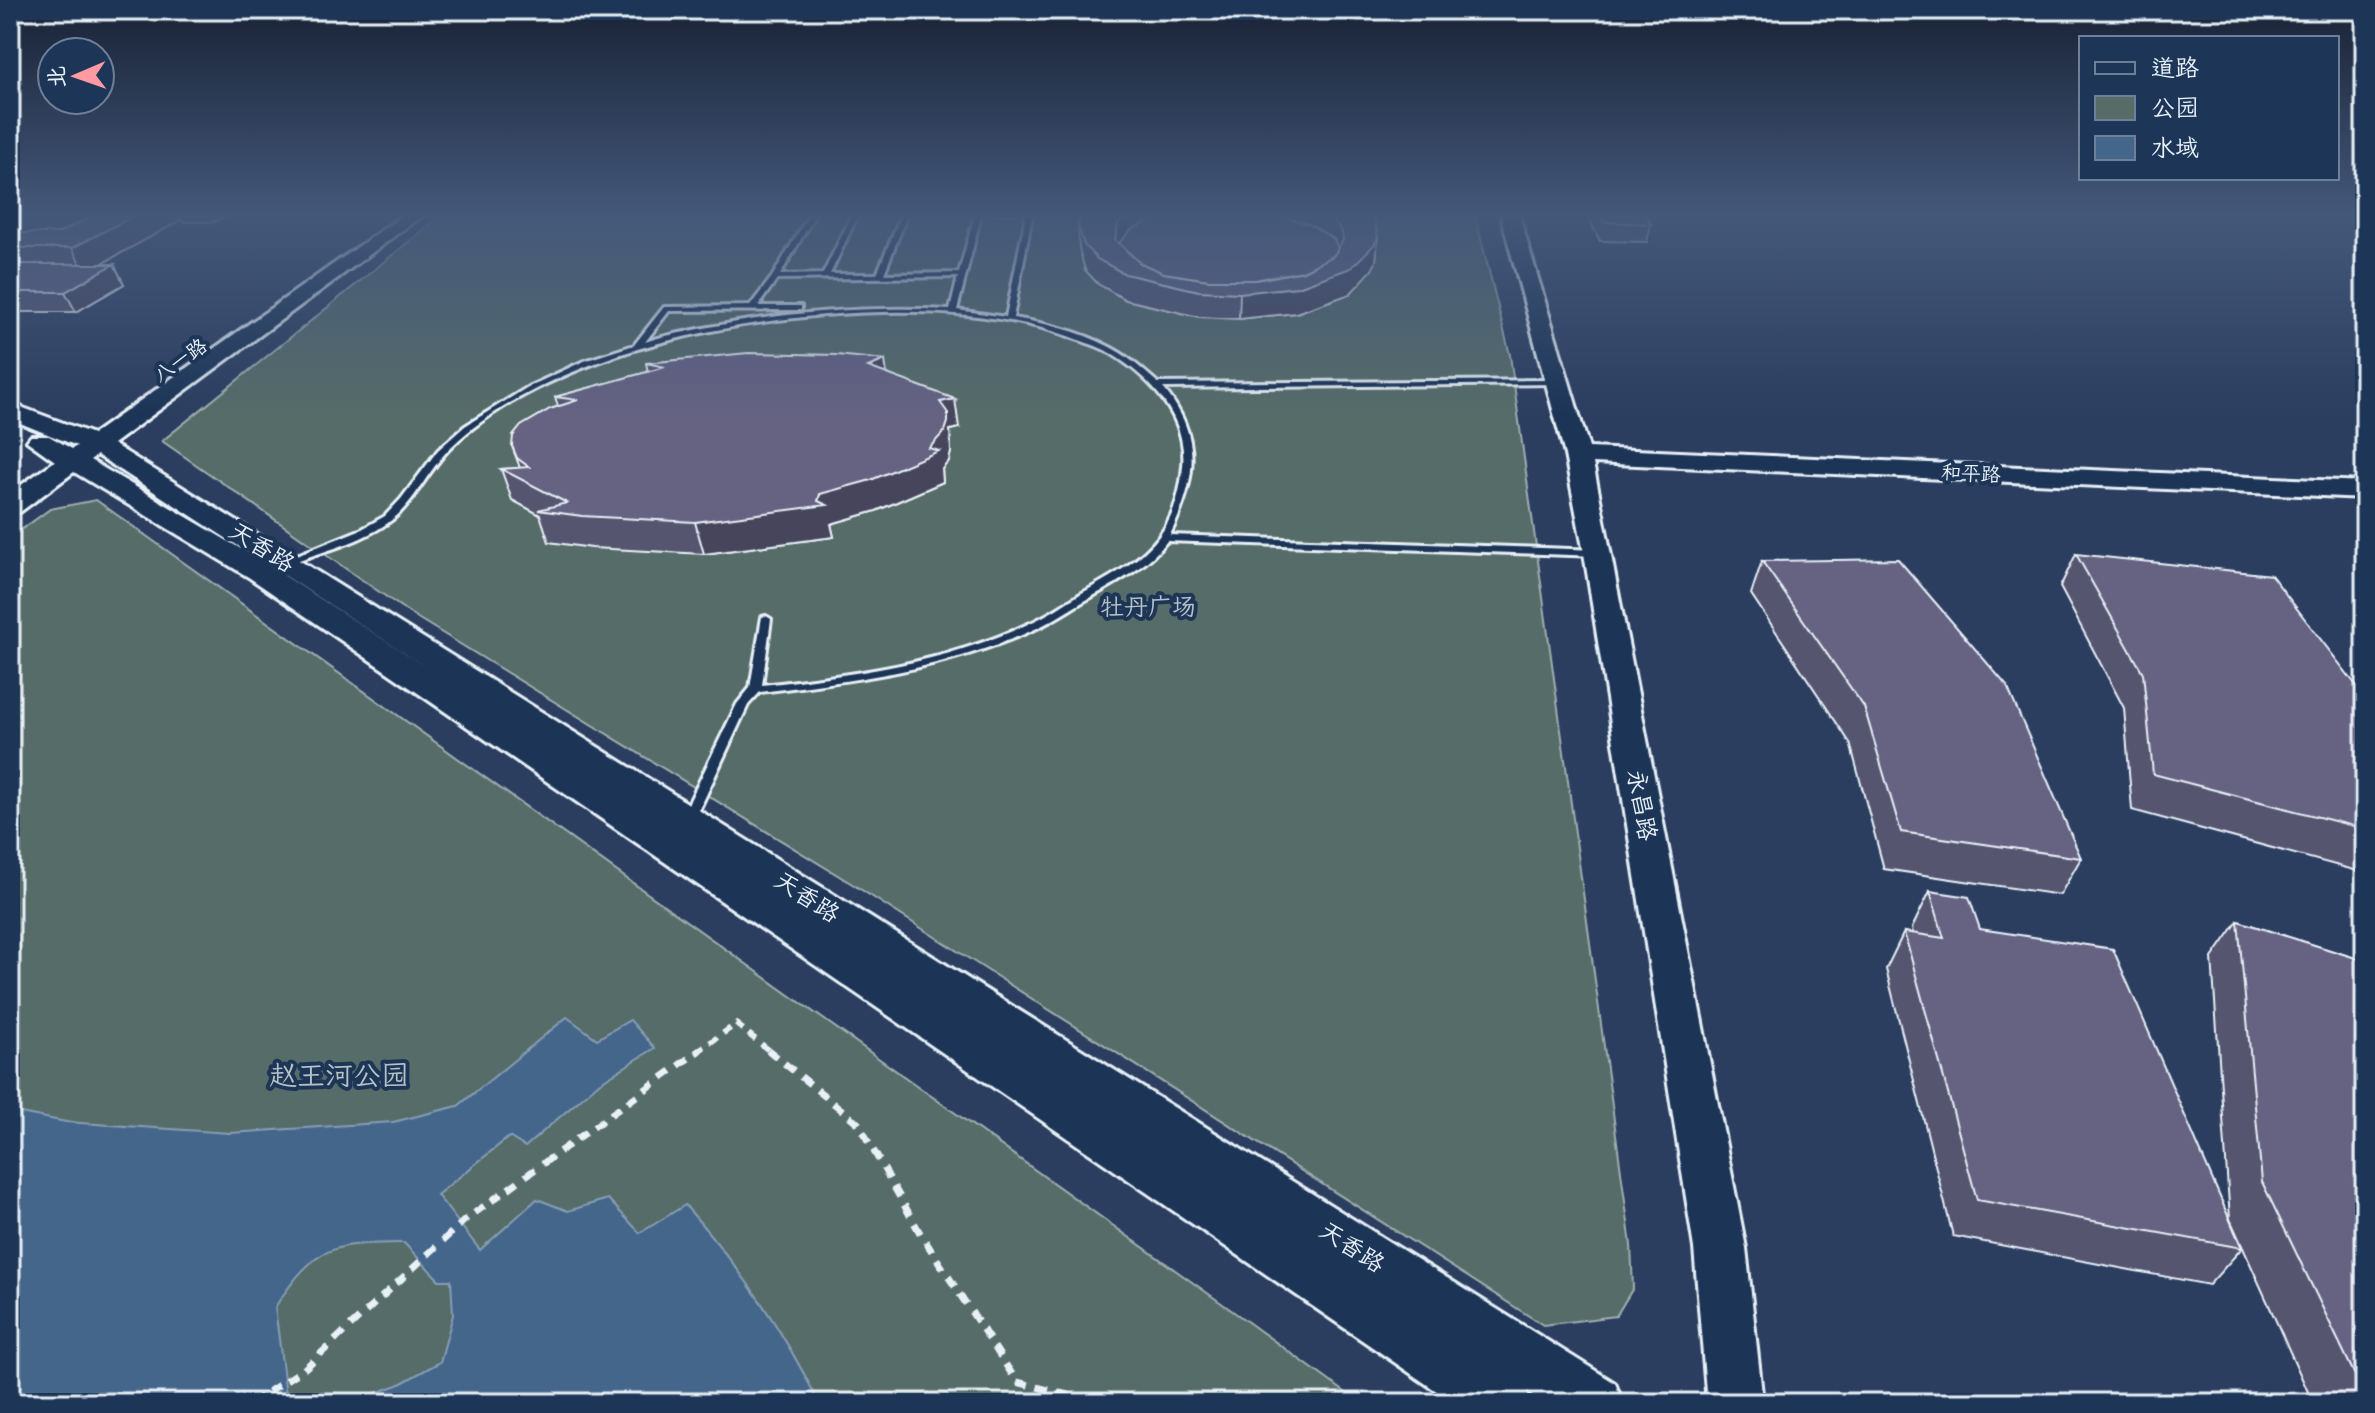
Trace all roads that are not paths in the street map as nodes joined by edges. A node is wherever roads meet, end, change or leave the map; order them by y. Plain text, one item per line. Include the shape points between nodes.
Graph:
1 (298, 281) edge
2 (315, 281) edge
3 (772, 281) edge
4 (961, 281) edge
5 (1016, 281) edge
6 (1529, 281) edge
7 (752, 309) junction
8 (843, 312) junction
9 (953, 312) junction
10 (1009, 319) junction
11 (636, 348) junction
12 (1558, 382) junction
13 (1156, 386) junction
14 (10, 410) edge
15 (10, 429) edge
16 (74, 442) junction
17 (1579, 463) junction
18 (10, 478) edge
19 (2360, 500) edge
20 (10, 506) edge
21 (1164, 538) junction
22 (1598, 553) junction
23 (273, 567) junction
24 (766, 619) dead end
25 (756, 689) junction
26 (681, 835) junction
27 (1503, 1403) edge
28 (1595, 1403) edge
29 (1735, 1403) edge

1 - 16 main road, 八一路
2 - 16 main road
3 - 7 lane
4 - 9 lane
5 - 10 lane
6 - 12 main road, 永昌路
7 - 8 lane
7 - 11 lane via 667,309
8 - 9 lane
8 - 11 lane via 759,320
9 - 10 lane
10 - 13 lane via 1101,345
11 - 23 lane via 534,387 449,443 386,520
12 - 13 lane
12 - 17 main road, 永昌路
13 - 21 lane via 1189,438 1186,488
14 - 16 main road, 天香路
15 - 16 main road, 天香路
16 - 18 main road, 八一路
16 - 20 main road
16 - 23 main road, 天香路
17 - 19 main road, 和平路
17 - 22 main road, 永昌路
21 - 22 lane
21 - 25 lane via 1154,553 1120,577 1028,629 875,674
22 - 29 main road, 永昌路 via 1720,1248
23 - 26 main road, 天香路
24 - 25 lane
25 - 26 lane via 743,704
26 - 27 main road, 天香路
26 - 28 main road, 天香路

